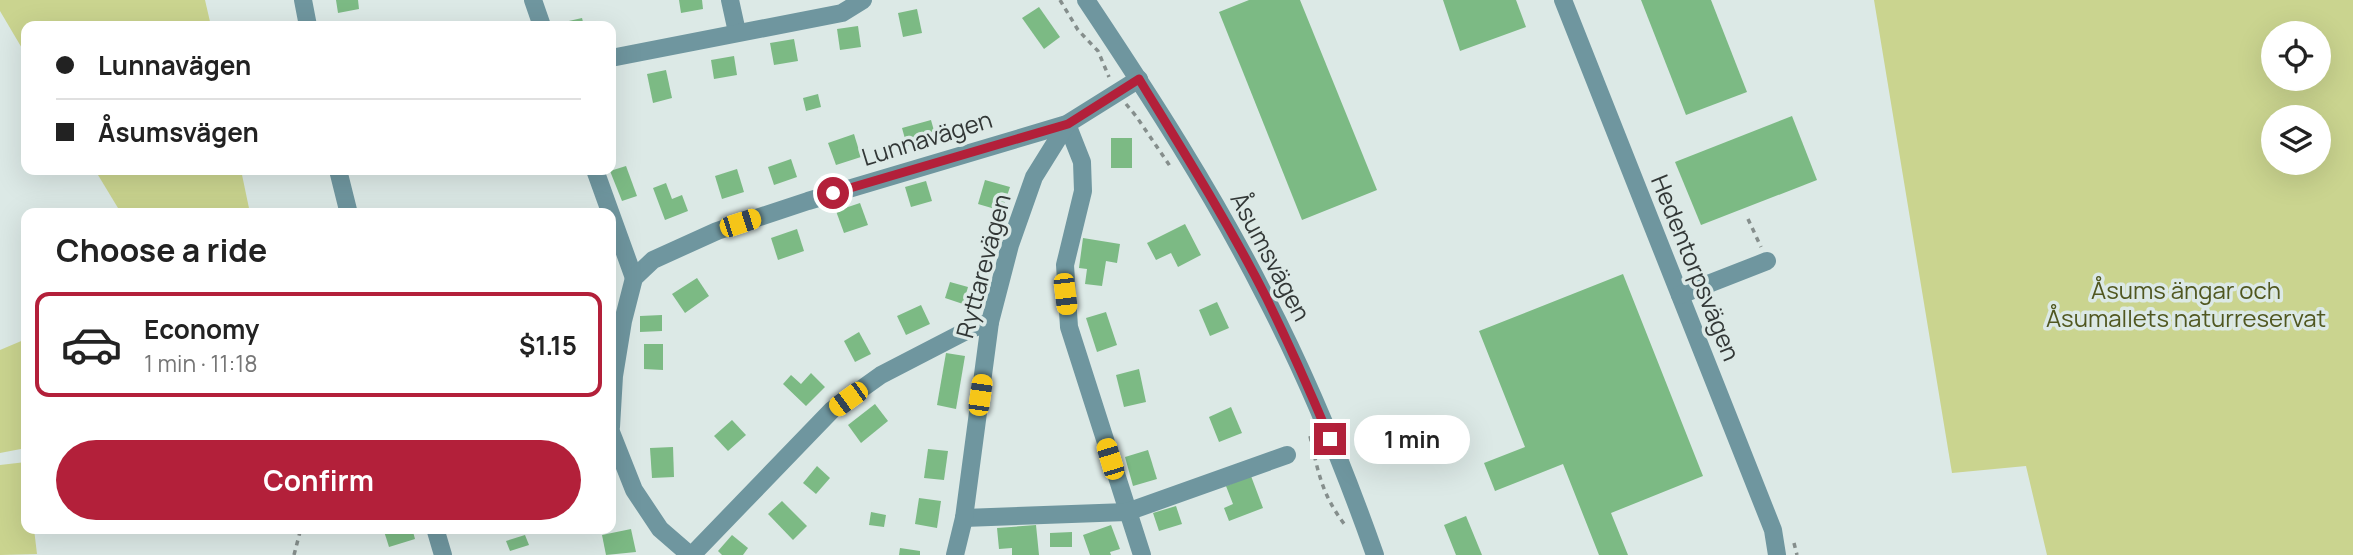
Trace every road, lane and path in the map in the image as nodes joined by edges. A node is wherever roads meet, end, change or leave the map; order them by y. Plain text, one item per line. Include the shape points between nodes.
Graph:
1 (303, 0) edge
2 (533, 0) edge
3 (730, 0) edge
4 (863, 0) edge
5 (1060, 0) edge
6 (1086, 0) edge
7 (1563, 0) edge
8 (307, 21) edge
9 (540, 21) edge
10 (737, 32) junction
11 (616, 57) edge
12 (1139, 79) junction
13 (1116, 94) junction
14 (1068, 124) junction
15 (1176, 174) dead end
16 (339, 175) edge
17 (597, 175) edge
18 (348, 208) edge
19 (609, 208) edge
20 (1748, 219) dead end
21 (616, 228) edge
22 (1767, 261) joint
23 (634, 278) junction
24 (1680, 295) junction
25 (990, 322) junction
26 (616, 362) edge
27 (1309, 432) dead end
28 (616, 445) edge
29 (1287, 455) dead end
30 (1127, 512) junction
31 (964, 518) junction
32 (1349, 530) dead end
33 (300, 534) edge
34 (437, 534) edge
35 (295, 555) edge
36 (443, 555) edge
37 (691, 555) edge
38 (955, 555) edge
39 (1142, 555) edge
40 (1375, 555) edge
41 (1777, 555) edge

1 - 8 street
2 - 9 street
3 - 10 street
4 - 10 street via 842,13
5 - 13 path via 1098,51
6 - 12 street, Åsumsvägen
7 - 24 street, Hedentorpsvägen
10 - 11 street
12 - 13 street, Lunnavägen
12 - 40 street, Åsumsvägen via 1265,296 1330,439
13 - 14 street, Lunnavägen
13 - 15 path
14 - 23 street, Lunnavägen via 717,231 653,260
14 - 25 street, Ryttarevägen via 1034,177
14 - 30 street via 1082,162 1083,191 1065,265 1069,327
16 - 18 street
17 - 19 street
20 - 22 path
21 - 23 street
22 - 24 street
23 - 26 street
24 - 41 street, Hedentorpsvägen via 1773,530
25 - 31 street, Ryttarevägen
25 - 37 street via 881,375 832,410
27 - 32 path via 1333,510
28 - 37 street via 634,490 660,529
29 - 30 street
30 - 31 street
30 - 39 street
31 - 38 street, Ryttarevägen
33 - 35 path
34 - 36 street

